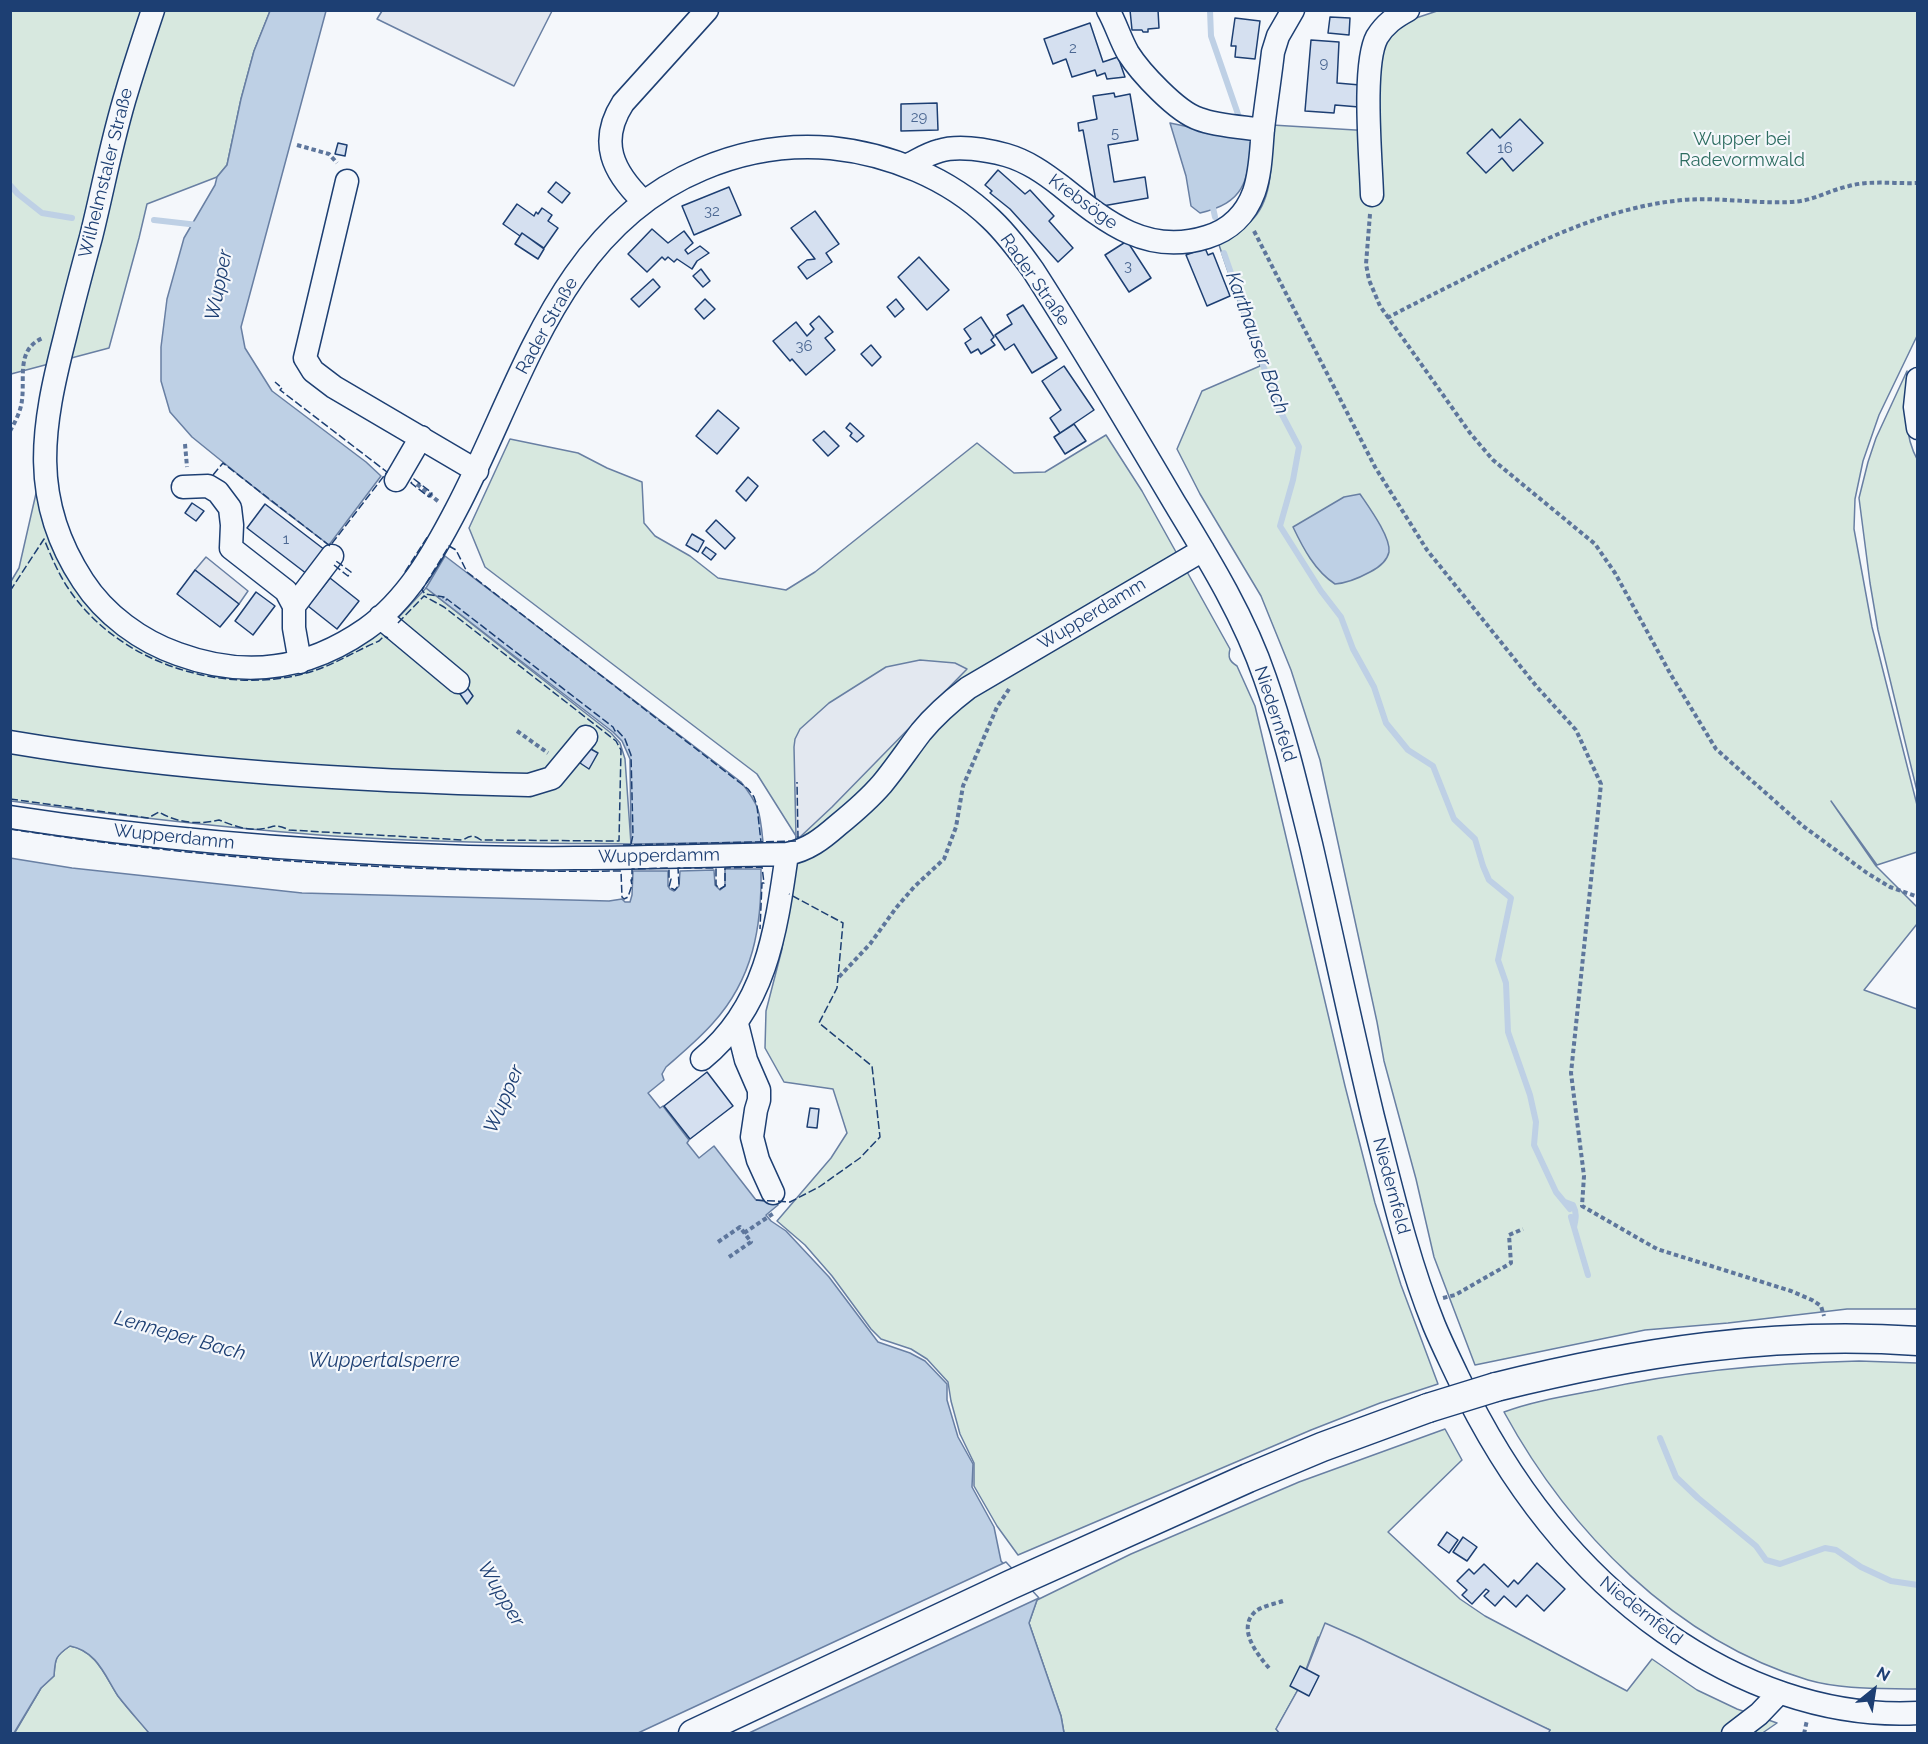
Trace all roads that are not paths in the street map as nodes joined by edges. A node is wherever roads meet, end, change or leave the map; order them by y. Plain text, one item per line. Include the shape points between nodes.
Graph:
1 (153, 10) edge
2 (707, 10) edge
3 (1108, 10) edge
4 (1293, 10) edge
5 (1408, 10) edge
6 (1263, 130) junction
7 (906, 166) junction
8 (347, 181) dead end
9 (1372, 195) road end
10 (643, 201) junction
11 (65, 338) joint
12 (1917, 379) edge
13 (1917, 428) edge
14 (421, 437) junction
15 (477, 471) junction
16 (405, 481) road end
17 (185, 482) road end
18 (1203, 550) junction
19 (332, 556) dead end
20 (294, 606) junction
21 (380, 617) junction
22 (300, 662) junction
23 (458, 682) dead end
24 (586, 737) dead end
25 (10, 742) edge
26 (10, 817) edge
27 (787, 854) junction
28 (737, 1024) junction
29 (702, 1059) dead end
30 (773, 1193) dead end
31 (1917, 1341) edge
32 (1779, 1693) junction
33 (1917, 1713) edge
34 (693, 1734) edge
35 (1733, 1734) edge

1 - 11 street, Wilhelmstaler Straße via 126,93
2 - 10 street via 623,103 614,121 610,141 614,159 627,186
3 - 6 street via 1135,64 1191,116
4 - 6 street, Krebsöge via 1273,52
5 - 9 street via 1387,23 1373,52 1369,73
6 - 7 street, Krebsöge via 1254,193 1244,212 1228,228 1187,242 1159,242 1115,226 1045,174 1006,155 945,149
7 - 10 street, Rader Straße via 842,149 775,148 720,162 675,181
7 - 18 street, Rader Straße via 969,201 1014,245
8 - 14 street via 305,358 313,371 334,387
10 - 15 street, Rader Straße via 601,241 574,276 543,327
11 - 22 street, Rader Straße via 49,406 45,478 61,542 87,587 118,620 165,650 209,663 250,668
12 - 13 street
14 - 15 street
14 - 16 street
15 - 21 street, Rader Straße via 438,544 396,603
17 - 20 street via 218,492 230,508 231,548 286,591
18 - 27 street, Wupperdamm via 968,688 922,731 864,803 812,847
18 - 32 street, Niedernfeld via 1255,651 1291,759 1390,1186 1436,1330 1481,1423 1532,1502 1582,1563 1635,1612 1728,1672
19 - 20 street
20 - 22 street
21 - 22 street, Rader Straße via 324,653
21 - 23 street
24 - 25 street via 552,778 530,786 280,774 154,763
26 - 27 street, Wupperdamm via 119,832 444,856
27 - 28 street via 776,929 767,960
28 - 29 street
28 - 30 street via 759,1090 752,1137
31 - 34 main road, bridge via 1747,1341 1664,1352 1562,1370 1428,1408 1248,1478
32 - 33 street, Niedernfeld via 1858,1711
32 - 35 street

